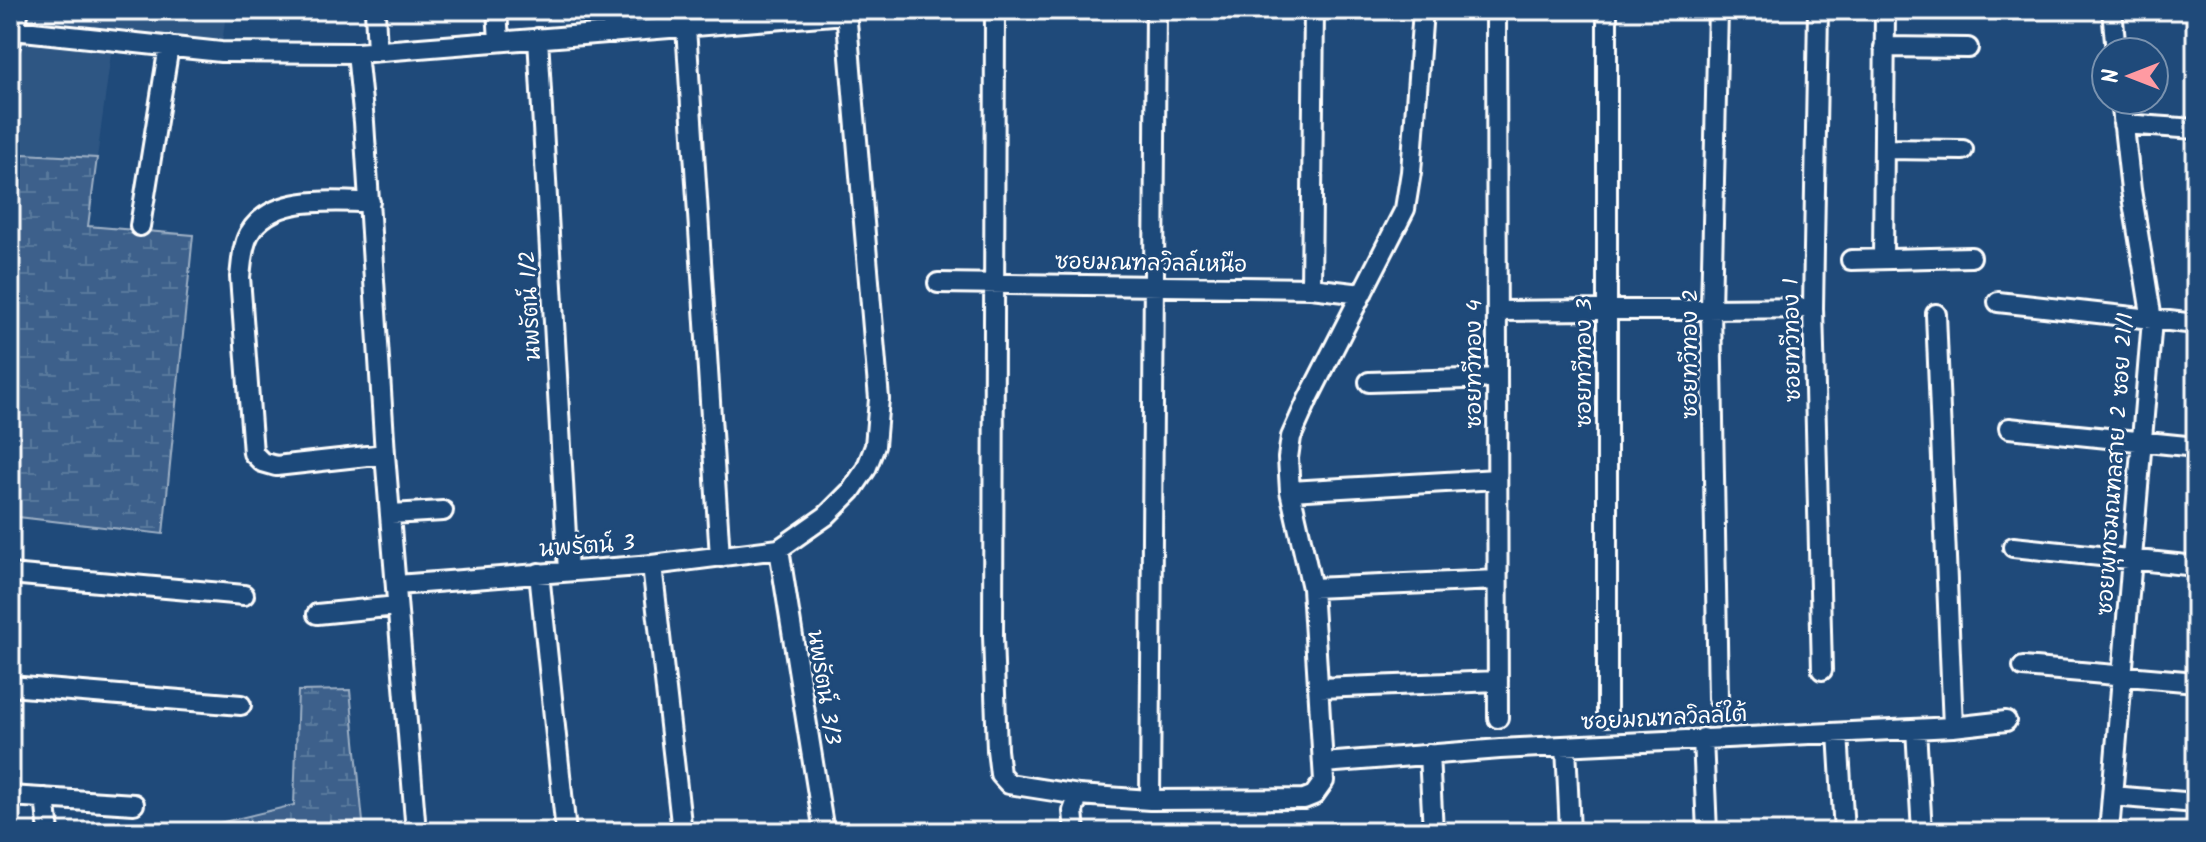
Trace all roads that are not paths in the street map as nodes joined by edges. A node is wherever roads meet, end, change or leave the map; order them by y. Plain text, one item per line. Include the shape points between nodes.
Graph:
1 (19, 10) edge
2 (375, 10) edge
3 (497, 10) edge
4 (611, 10) edge
5 (995, 10) edge
6 (1156, 10) edge
7 (1314, 10) edge
8 (1423, 10) edge
9 (1496, 10) edge
10 (1607, 10) edge
11 (1718, 10) edge
12 (1818, 10) edge
13 (1885, 10) edge
14 (2112, 10) edge
15 (846, 12) edge
16 (730, 17) edge
17 (686, 27) junction
18 (613, 33) junction
19 (2114, 36) edge
20 (12, 38) edge
21 (538, 38) junction
22 (499, 41) junction
23 (169, 46) junction
24 (1884, 47) junction
25 (1968, 48) dead end
26 (377, 51) junction
27 (357, 53) junction
28 (2122, 116) edge
29 (2123, 124) junction
30 (2196, 129) edge
31 (1884, 149) junction
32 (1963, 150) dead end
33 (370, 202) junction
34 (140, 226) dead end
35 (1971, 257) dead end
36 (1883, 259) junction
37 (1851, 260) dead end
38 (938, 283) dead end
39 (995, 284) junction
40 (1155, 286) junction
41 (1311, 288) junction
42 (1362, 294) junction
43 (1998, 302) dead end
44 (1813, 308) junction
45 (1711, 309) junction
46 (1607, 310) junction
47 (1497, 311) junction
48 (1936, 314) dead end
49 (2152, 320) junction
50 (2196, 324) edge
51 (1497, 378) junction
52 (1369, 382) dead end
53 (2009, 428) dead end
54 (2141, 442) junction
55 (2196, 447) edge
56 (385, 454) junction
57 (1497, 479) junction
58 (1290, 491) junction
59 (443, 511) dead end
60 (391, 514) junction
61 (2013, 547) dead end
62 (779, 549) junction
63 (720, 557) junction
64 (2132, 560) junction
65 (652, 565) junction
66 (2196, 566) edge
67 (568, 571) junction
68 (539, 573) junction
69 (10, 574) edge
70 (1497, 580) junction
71 (397, 585) junction
72 (1312, 588) junction
73 (244, 595) dead end
74 (397, 606) junction
75 (317, 614) dead end
76 (2023, 667) dead end
77 (1822, 670) dead end
78 (2122, 676) junction
79 (1498, 681) junction
80 (2196, 682) edge
81 (10, 686) edge
82 (1320, 688) junction
83 (1718, 698) dead end
84 (241, 705) dead end
85 (1607, 716) dead end
86 (1498, 718) dead end
87 (2006, 721) dead end
88 (1953, 727) junction
89 (1916, 729) junction
90 (1838, 733) junction
91 (1703, 738) junction
92 (1566, 746) junction
93 (1429, 754) junction
94 (1324, 763) junction
95 (1079, 795) junction
96 (10, 796) edge
97 (2112, 796) junction
98 (45, 798) junction
99 (1150, 800) junction
100 (2196, 803) edge
101 (134, 804) dead end
102 (49, 832) edge
103 (416, 832) edge
104 (566, 832) edge
105 (682, 832) edge
106 (824, 832) edge
107 (1075, 832) edge
108 (1433, 832) edge
109 (1570, 832) edge
110 (1707, 832) edge
111 (1844, 832) edge
112 (1922, 832) edge
113 (2109, 832) edge

1 - 20 street
2 - 26 street
3 - 22 street
4 - 18 street
5 - 39 street
6 - 40 street
7 - 41 street
8 - 42 street via 1409,191
9 - 47 street, ซอยทวีทอง 4
10 - 46 street, ซอยทวีทอง 3
11 - 45 street, ซอยทวีทอง 2
12 - 44 street, ซอยทวีทอง 1
13 - 24 street
14 - 19 street
15 - 16 street
15 - 62 street via 879,399 875,446 851,491 814,527
16 - 17 street
17 - 18 street
17 - 63 street
18 - 21 street
20 - 23 street
21 - 22 street
21 - 67 street, นพรัตน์ 1/2
22 - 26 street
23 - 27 street via 263,54
23 - 34 street
24 - 25 street
24 - 31 street
26 - 27 street
27 - 33 street
28 - 29 street, ซอยพุทธมณฑลสาย 2 ซอย 21/1
29 - 30 street
29 - 49 street, ซอยพุทธมณฑลสาย 2 ซอย 21/1
31 - 32 street
31 - 36 street
33 - 56 street
33 - 56 street via 309,202 269,215 250,232 240,277 253,453 276,466
35 - 36 street
36 - 37 street
38 - 39 street, ซอยมณฑลวิลล์เหนือ
39 - 40 street, ซอยมณฑลวิลล์เหนือ
39 - 95 street via 993,636 998,764 1009,784
40 - 41 street, ซอยมณฑลวิลล์เหนือ
40 - 99 street
41 - 42 street, ซอยมณฑลวิลล์เหนือ
42 - 58 street via 1291,437
43 - 49 street
44 - 45 street
44 - 77 street, ซอยทวีทอง 1
45 - 46 street
45 - 83 street, ซอยทวีทอง 2
46 - 47 street
46 - 85 street, ซอยทวีทอง 3
47 - 51 street, ซอยทวีทอง 4
48 - 88 street
49 - 50 street
49 - 54 street, ซอยพุทธมณฑลสาย 2 ซอย 21/1
51 - 52 street
51 - 57 street, ซอยทวีทอง 4
53 - 54 street
54 - 55 street
54 - 64 street, ซอยพุทธมณฑลสาย 2 ซอย 21/1
56 - 60 street
57 - 58 street
57 - 70 street, ซอยทวีทอง 4
58 - 72 street
59 - 60 street
60 - 71 street
61 - 64 street
62 - 63 street, นพรัตน์ 3
62 - 106 street, นพรัตน์ 3/3
63 - 65 street, นพรัตน์ 3
64 - 66 street
64 - 78 street, ซอยพุทธมณฑลสาย 2 ซอย 21/1
65 - 67 street, นพรัตน์ 3
65 - 105 street
67 - 68 street, นพรัตน์ 3
68 - 71 street, นพรัตน์ 3
68 - 104 street
69 - 73 street
70 - 72 street
70 - 79 street, ซอยทวีทอง 4
71 - 74 street
72 - 82 street
74 - 75 street
74 - 103 street
76 - 78 street
78 - 80 street
78 - 97 street, ซอยพุทธมณฑลสาย 2 ซอย 21/1
79 - 82 street
79 - 86 street, ซอยทวีทอง 4
81 - 84 street
82 - 94 street
87 - 88 street, ซอยมณฑลวิลล์ใต้
88 - 89 street, ซอยมณฑลวิลล์ใต้
89 - 90 street, ซอยมณฑลวิลล์ใต้
89 - 112 street
90 - 91 street, ซอยมณฑลวิลล์ใต้
90 - 111 street
91 - 92 street, ซอยมณฑลวิลล์ใต้
91 - 110 street
92 - 93 street, ซอยมณฑลวิลล์ใต้
92 - 109 street
93 - 94 street, ซอยมณฑลวิลล์ใต้
93 - 108 street
94 - 99 street via 1321,789 1304,799
95 - 99 street
95 - 107 street via 1073,811
96 - 98 street
97 - 100 street
97 - 113 street, ซอยพุทธมณฑลสาย 2 ซอย 21/1
98 - 101 street
98 - 102 street

